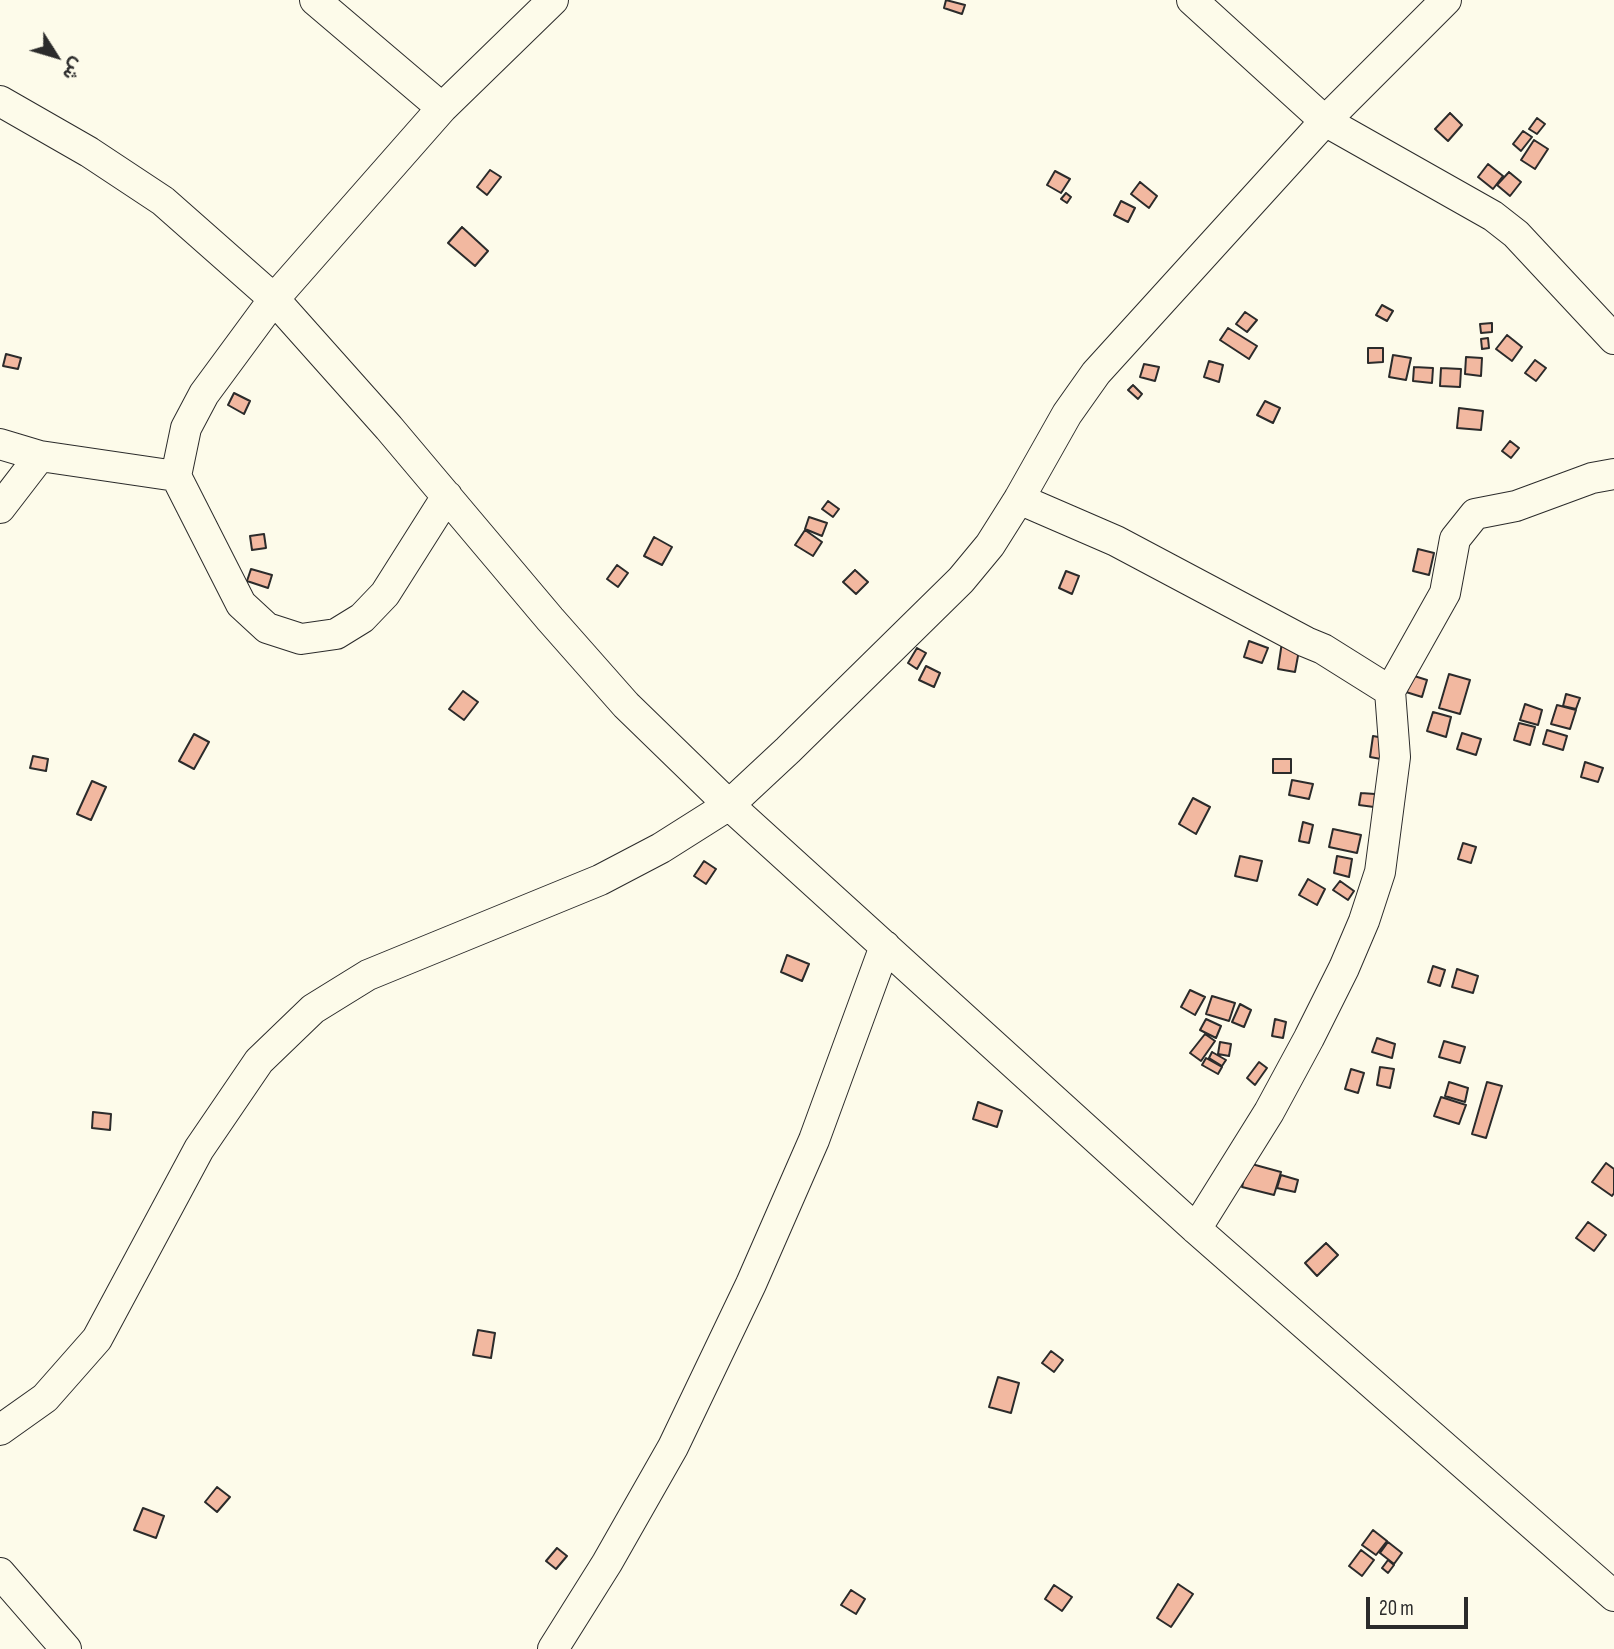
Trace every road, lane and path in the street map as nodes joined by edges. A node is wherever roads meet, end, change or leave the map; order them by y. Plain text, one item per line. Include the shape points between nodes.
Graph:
1 (315, 0) edge
2 (553, 0) edge
3 (1192, 0) edge
4 (1447, 0) edge
5 (0, 101) edge
6 (442, 108) junction
7 (1325, 121) junction
8 (274, 299) junction
9 (1614, 339) edge
10 (0, 444) edge
11 (40, 456) junction
12 (1614, 474) edge
13 (176, 476) junction
14 (447, 496) junction
15 (1019, 499) junction
16 (0, 508) edge
17 (1390, 691) junction
18 (729, 805) junction
19 (885, 946) junction
20 (1196, 1229) junction
21 (0, 1430) edge
22 (0, 1573) edge
23 (1614, 1596) edge
24 (66, 1649) edge
25 (553, 1649) edge

1 - 6 street
2 - 6 street
3 - 7 street
4 - 7 street
5 - 8 street via 163,201
6 - 8 street
7 - 9 street via 1477,206 1516,234
7 - 15 street via 1096,373
8 - 13 street via 204,394 186,428
8 - 14 street
10 - 11 street
11 - 13 street
11 - 16 street
12 - 17 street via 1516,506 1475,514 1455,538 1445,593
13 - 14 street via 241,604 267,628 301,639 336,634 362,618 385,594
14 - 18 street via 626,705
15 - 17 street via 1116,541 1323,649
15 - 18 street via 990,545 961,579
17 - 20 street via 1395,757 1380,872 1364,921 1310,1038
18 - 19 street
18 - 21 street via 600,880 368,975 313,1009 259,1061 199,1149 97,1339 45,1398
19 - 20 street
19 - 25 street via 814,1140 751,1284 673,1447
20 - 23 street
22 - 24 street

